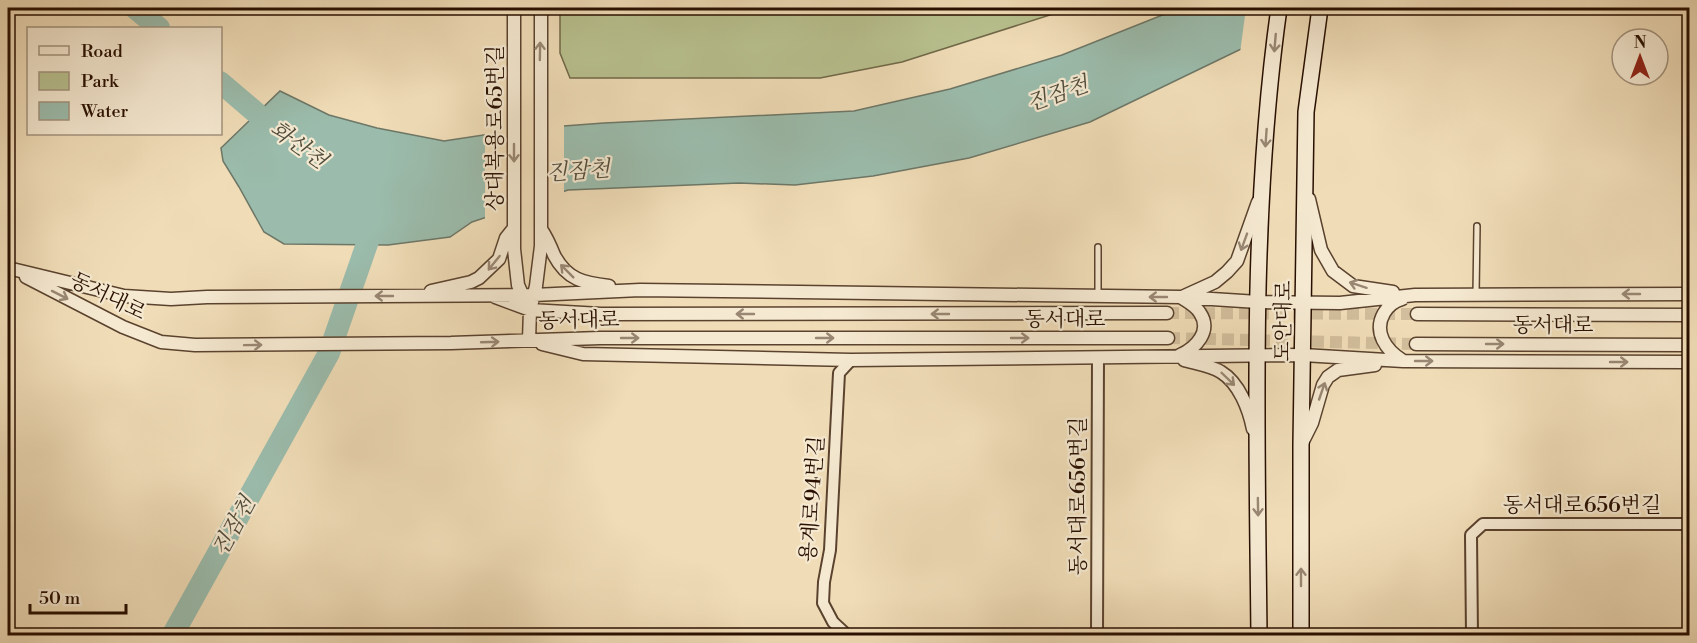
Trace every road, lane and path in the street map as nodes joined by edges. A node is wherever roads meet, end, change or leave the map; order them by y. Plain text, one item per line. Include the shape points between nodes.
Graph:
1 (514, 8) edge
2 (541, 8) edge
3 (1278, 8) edge
4 (1320, 8) edge
5 (1304, 179) junction
6 (1263, 186) junction
7 (1477, 226) dead end
8 (514, 228) junction
9 (545, 244) junction
10 (1098, 247) dead end
11 (8, 268) edge
12 (640, 290) junction
13 (1689, 294) edge
14 (490, 295) junction
15 (527, 295) junction
16 (1415, 295) junction
17 (1476, 295) junction
18 (416, 296) junction
19 (1098, 297) junction
20 (1180, 297) junction
21 (1258, 302) junction
22 (1304, 302) junction
23 (530, 310) junction
24 (1167, 314) tunnel mouth
25 (1417, 314) tunnel mouth
26 (1689, 315) edge
27 (1167, 338) tunnel mouth
28 (529, 340) junction
29 (1416, 344) tunnel mouth
30 (1689, 345) edge
31 (1303, 355) junction
32 (1258, 356) junction
33 (1098, 357) junction
34 (1174, 357) junction
35 (851, 360) junction
36 (1403, 361) junction
37 (1689, 362) edge
38 (1301, 445) junction
39 (1257, 448) junction
40 (1689, 524) edge
41 (1302, 632) edge
42 (848, 636) edge
43 (1097, 636) edge
44 (1259, 636) edge
45 (1472, 636) edge

1 -> 8 street, 상대복용로65번길
9 -> 2 street via 541,228
3 -> 6 main road, 도안대로
4 - 5 main road, 도안대로 via 1306,112
16 -> 5 street via 1353,286 1333,271 1321,250
5 - 22 main road, 도안대로
6 -> 20 street via 1237,261 1215,282
6 - 21 main road, 도안대로
7 - 17 lane
8 - 15 street, 상대복용로65번길 via 518,285
8 -> 18 street via 499,259 479,278
12 -> 9 street via 576,279
9 - 15 street
10 - 19 lane
18 -> 11 street, 동서대로 via 124,296
11 -> 28 street, 동서대로 via 123,327 161,342 195,345
12 - 15 street, 동서대로
12 - 19 street
13 -> 17 street
14 - 15 street, 동서대로
14 - 18 street, 동서대로
14 - 23 street, 동서대로
15 - 23 street
16 - 17 street
16 - 22 street via 1340,303
16 - 36 street via 1398,300 1381,318 1381,338
20 -> 19 street
20 - 21 street
20 - 34 street via 1200,312 1204,320 1198,344
21 - 22 street
21 - 32 main road, 도안대로
22 - 31 main road, 도안대로
24 -> 23 street, 동서대로 via 601,314
23 - 28 street
25 - 26 street, 동서대로
28 -> 27 street, 동서대로
28 - 35 street via 583,354
29 -> 30 street, 동서대로
31 - 32 street
31 - 36 street
31 - 38 main road, 도안대로
32 - 34 street
32 - 39 main road, 도안대로
33 - 34 street
33 - 35 street
33 - 43 street, 동서대로656번길
34 -> 39 street via 1220,372 1237,388 1247,407
35 - 42 street, 용계로94번길 via 839,373 830,550 823,603 833,622
36 -> 37 street
38 -> 36 street via 1328,376 1338,370
41 -> 38 main road, 도안대로
39 -> 44 main road, 도안대로
40 - 45 street, 동서대로656번길 via 1483,524 1471,535

